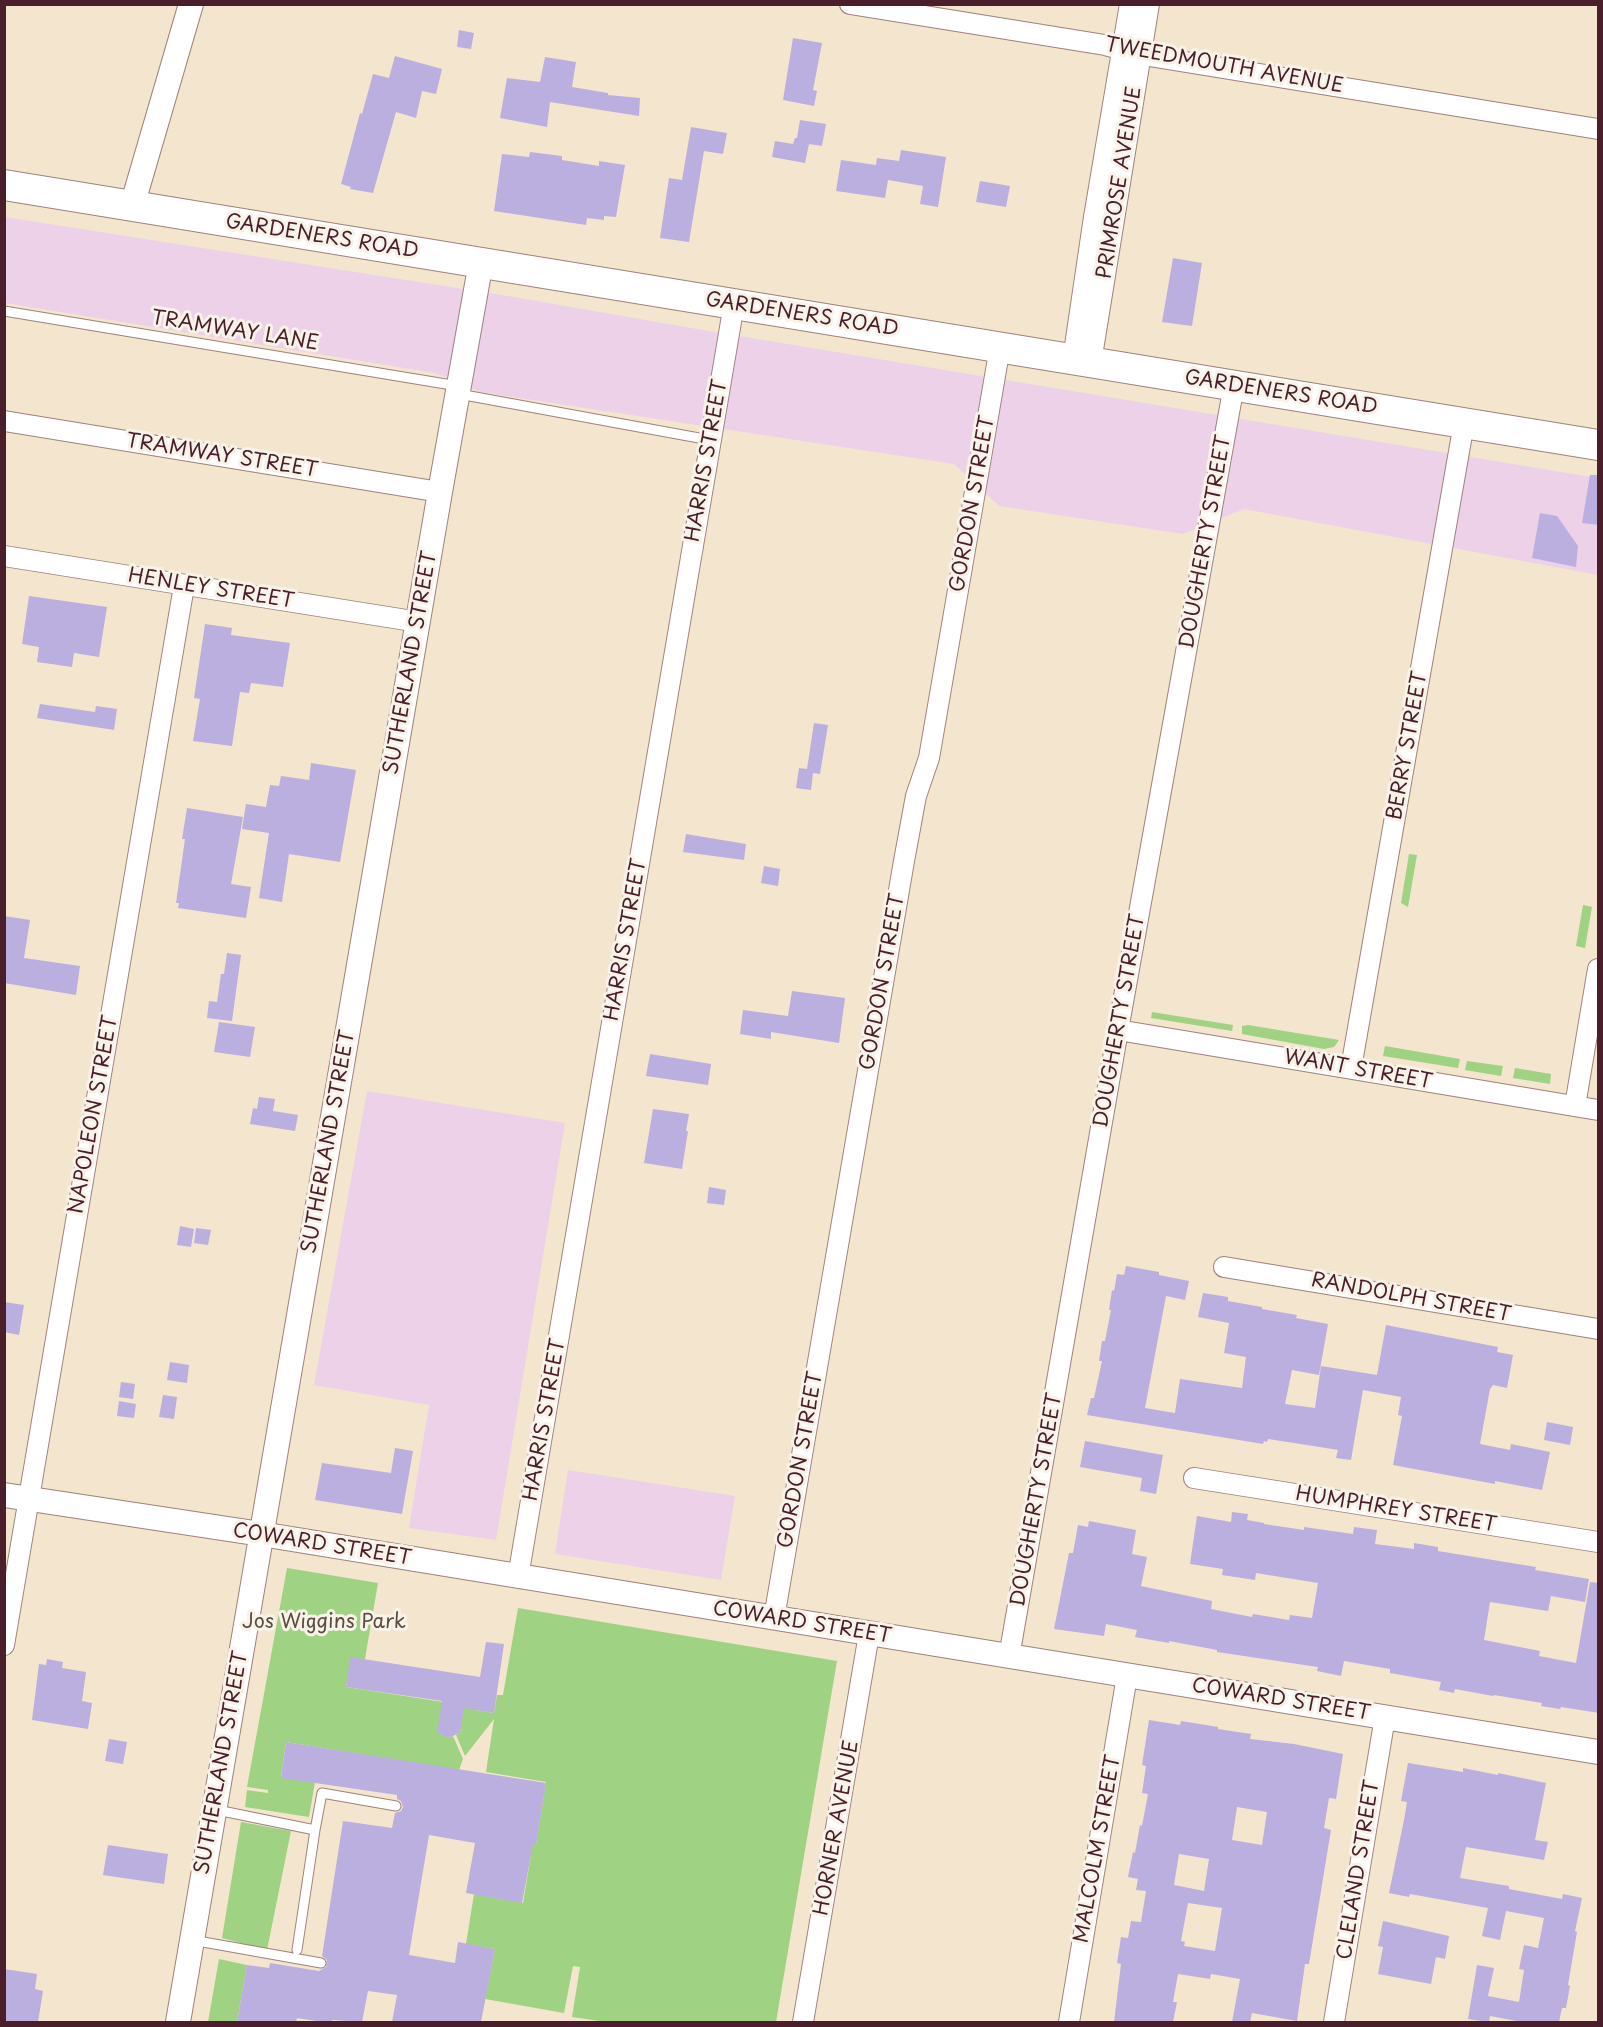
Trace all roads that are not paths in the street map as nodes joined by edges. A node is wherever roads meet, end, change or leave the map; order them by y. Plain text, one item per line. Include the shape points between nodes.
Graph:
1 (191, 4) edge
2 (850, 4) edge
3 (1130, 4) edge
4 (1149, 4) edge
5 (1122, 48) junction
6 (1141, 54) junction
7 (1599, 129) edge
8 (1102, 167) junction
9 (1123, 171) junction
10 (4, 186) edge
11 (132, 206) junction
12 (481, 262) junction
13 (1098, 262) junction
14 (734, 304) junction
15 (4, 311) edge
16 (1000, 347) junction
17 (1082, 361) junction
18 (1234, 385) junction
19 (459, 390) junction
20 (4, 421) edge
21 (1464, 423) junction
22 (710, 440) junction
23 (1599, 445) edge
24 (440, 492) junction
25 (4, 556) edge
26 (184, 586) junction
27 (419, 622) junction
28 (1599, 969) edge
29 (1118, 1030) junction
30 (1351, 1068) junction
31 (1575, 1106) junction
32 (1599, 1110) edge
33 (1224, 1267) dead end
34 (1599, 1329) edge
35 (1194, 1478) dead end
36 (4, 1495) edge
37 (29, 1499) junction
38 (261, 1534) junction
39 (1599, 1542) edge
40 (518, 1577) junction
41 (774, 1618) junction
42 (869, 1634) junction
43 (4, 1645) edge
44 (1009, 1657) junction
45 (1127, 1676) junction
46 (1385, 1717) junction
47 (1599, 1752) edge
48 (396, 1806) dead end
49 (214, 1809) junction
50 (315, 1830) junction
51 (192, 1940) junction
52 (297, 1950) dead end
53 (321, 1963) dead end
54 (178, 2022) edge
55 (803, 2022) edge
56 (1069, 2022) edge
57 (1334, 2022) edge

1 - 11 street
2 - 5 street, TWEEDMOUTH AVENUE
3 - 5 street, PRIMROSE AVENUE
4 - 6 street, PRIMROSE AVENUE
5 - 6 street, TWEEDMOUTH AVENUE
5 - 8 street, PRIMROSE AVENUE
6 - 7 street, TWEEDMOUTH AVENUE
6 - 9 street, PRIMROSE AVENUE
8 - 9 street
8 - 13 street, PRIMROSE AVENUE
9 - 13 street, PRIMROSE AVENUE
10 - 11 main road, GARDENERS ROAD
11 - 12 main road, GARDENERS ROAD
12 - 14 main road, GARDENERS ROAD
12 - 19 street, SUTHERLAND STREET
13 - 17 street, PRIMROSE AVENUE
14 - 16 main road, GARDENERS ROAD
14 - 22 street, HARRIS STREET
15 - 19 lane, TRAMWAY LANE
16 - 17 main road, GARDENERS ROAD
16 - 41 street, GORDON STREET via 929,758 916,796 904,861
17 - 18 main road, GARDENERS ROAD
18 - 21 main road, GARDENERS ROAD
18 - 29 street, DOUGHERTY STREET
19 - 22 lane, TRAMWAY LANE
19 - 24 street, SUTHERLAND STREET
20 - 24 street, TRAMWAY STREET
21 - 23 main road, GARDENERS ROAD
21 - 30 street, BERRY STREET
22 - 40 street, HARRIS STREET
24 - 27 street, SUTHERLAND STREET
25 - 26 street, HENLEY STREET
26 - 27 street, HENLEY STREET
26 - 37 street, NAPOLEON STREET
27 - 38 street, SUTHERLAND STREET
28 - 31 street
29 - 30 street, WANT STREET
29 - 44 street, DOUGHERTY STREET
30 - 31 street, WANT STREET
31 - 32 street, WANT STREET
33 - 34 street, RANDOLPH STREET
35 - 39 street, HUMPHREY STREET
36 - 37 street, COWARD STREET
37 - 38 street, COWARD STREET
37 - 43 street, NAPOLEON STREET
38 - 40 street, COWARD STREET
38 - 49 street, SUTHERLAND STREET
40 - 41 street, COWARD STREET
41 - 42 street, COWARD STREET
42 - 44 street, COWARD STREET
42 - 55 street, HORNER AVENUE
44 - 45 street, COWARD STREET
45 - 46 street, COWARD STREET
45 - 56 street, MALCOLM STREET
46 - 47 street, COWARD STREET
46 - 57 street, CLELAND STREET
48 - 50 lane via 322,1793
49 - 50 lane
49 - 51 street, SUTHERLAND STREET
50 - 52 lane
51 - 53 lane
51 - 54 street, SUTHERLAND STREET

